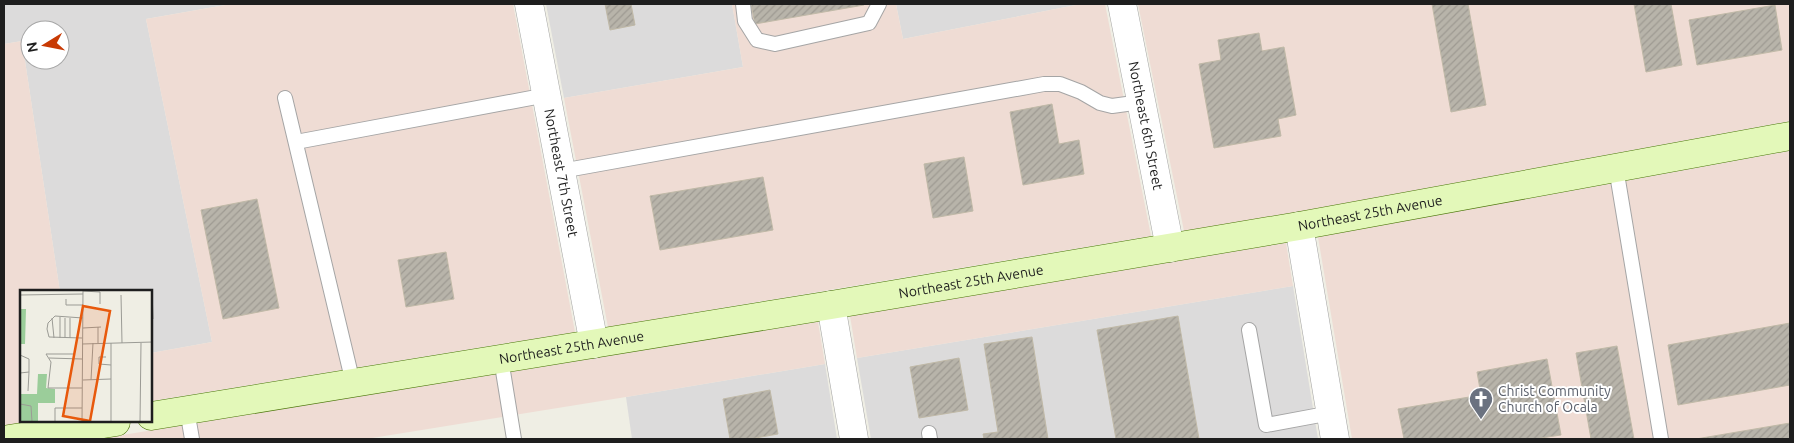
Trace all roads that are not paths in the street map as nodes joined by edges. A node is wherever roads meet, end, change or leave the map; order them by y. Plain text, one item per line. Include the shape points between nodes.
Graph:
1 (530, 4) edge
2 (743, 4) edge
3 (879, 4) edge
4 (1122, 4) edge
5 (547, 95) junction
6 (285, 98) dead end
7 (1141, 102) junction
8 (1790, 136) edge
9 (296, 142) junction
10 (1616, 168) junction
11 (561, 171) junction
12 (1300, 226) junction
13 (1170, 248) junction
14 (831, 305) junction
15 (1249, 330) dead end
16 (594, 344) junction
17 (501, 359) junction
18 (353, 383) junction
19 (187, 410) junction
20 (152, 416) edge
21 (110, 423) edge
22 (1333, 426) edge
23 (9, 439) edge
24 (192, 439) edge
25 (514, 439) edge
26 (854, 439) edge
27 (1661, 439) edge

1 - 5 street, Northeast 7th Street
2 - 3 lane via 745,20 757,40 775,44 869,23
4 - 7 street, Northeast 6th Street
5 - 9 lane
5 - 11 street, Northeast 7th Street
6 - 9 lane
7 - 11 lane via 1112,106 1060,84 1044,84
7 - 13 street, Northeast 6th Street
8 - 10 main road, Northeast 25th Avenue
9 - 18 lane
10 - 12 main road, Northeast 25th Avenue
10 - 27 lane
11 - 16 street, Northeast 7th Street
12 - 13 main road, Northeast 25th Avenue
12 - 22 street
13 - 14 main road, Northeast 25th Avenue
14 - 16 main road, Northeast 25th Avenue
14 - 26 street
15 - 22 lane via 1266,425
16 - 17 main road, Northeast 25th Avenue
17 - 18 main road, Northeast 25th Avenue
17 - 25 lane
18 - 19 main road, Northeast 25th Avenue
19 - 20 main road, Northeast 25th Avenue
19 - 24 lane
21 - 23 main road

